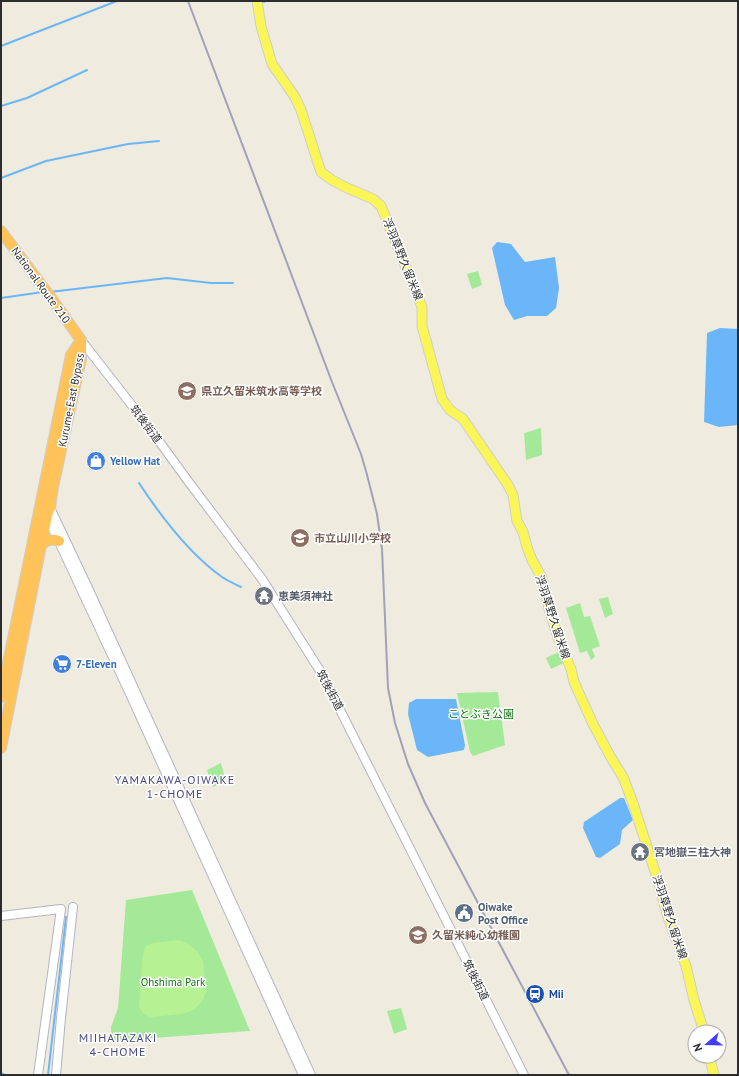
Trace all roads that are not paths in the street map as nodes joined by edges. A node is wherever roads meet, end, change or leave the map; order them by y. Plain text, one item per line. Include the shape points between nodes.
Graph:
1 (257, 1) edge
2 (1, 231) edge
3 (81, 340) junction
4 (45, 508) junction
5 (59, 541) junction
6 (42, 545) junction
7 (1, 697) edge
8 (1, 748) edge
9 (74, 907) dead end
10 (1, 916) edge
11 (702, 1024) edge
12 (711, 1064) edge
13 (38, 1075) edge
14 (56, 1075) edge
15 (303, 1075) edge
16 (311, 1075) edge
17 (524, 1075) edge
18 (714, 1075) edge

1 - 11 main road, 浮羽草野久留米線 via 272,64 301,110 321,172 345,188 373,199 381,206 422,307 422,326 442,399 450,410 463,419 513,496 517,521 542,578 550,612 574,682 633,803 686,966
2 - 3 highway, National Route 210
3 - 4 highway, Kurume-East Bypass via 81,359 53,487
3 - 17 street, 筑後街道 via 262,579 322,674
4 - 5 street
4 - 6 highway, Kurume-East Bypass
4 - 7 highway, Kurume-East Bypass
4 - 16 street via 88,588
5 - 6 highway via 49,540
5 - 15 street
6 - 8 highway, Kurume-East Bypass
9 - 14 street
10 - 13 street via 61,909
12 - 18 main road

